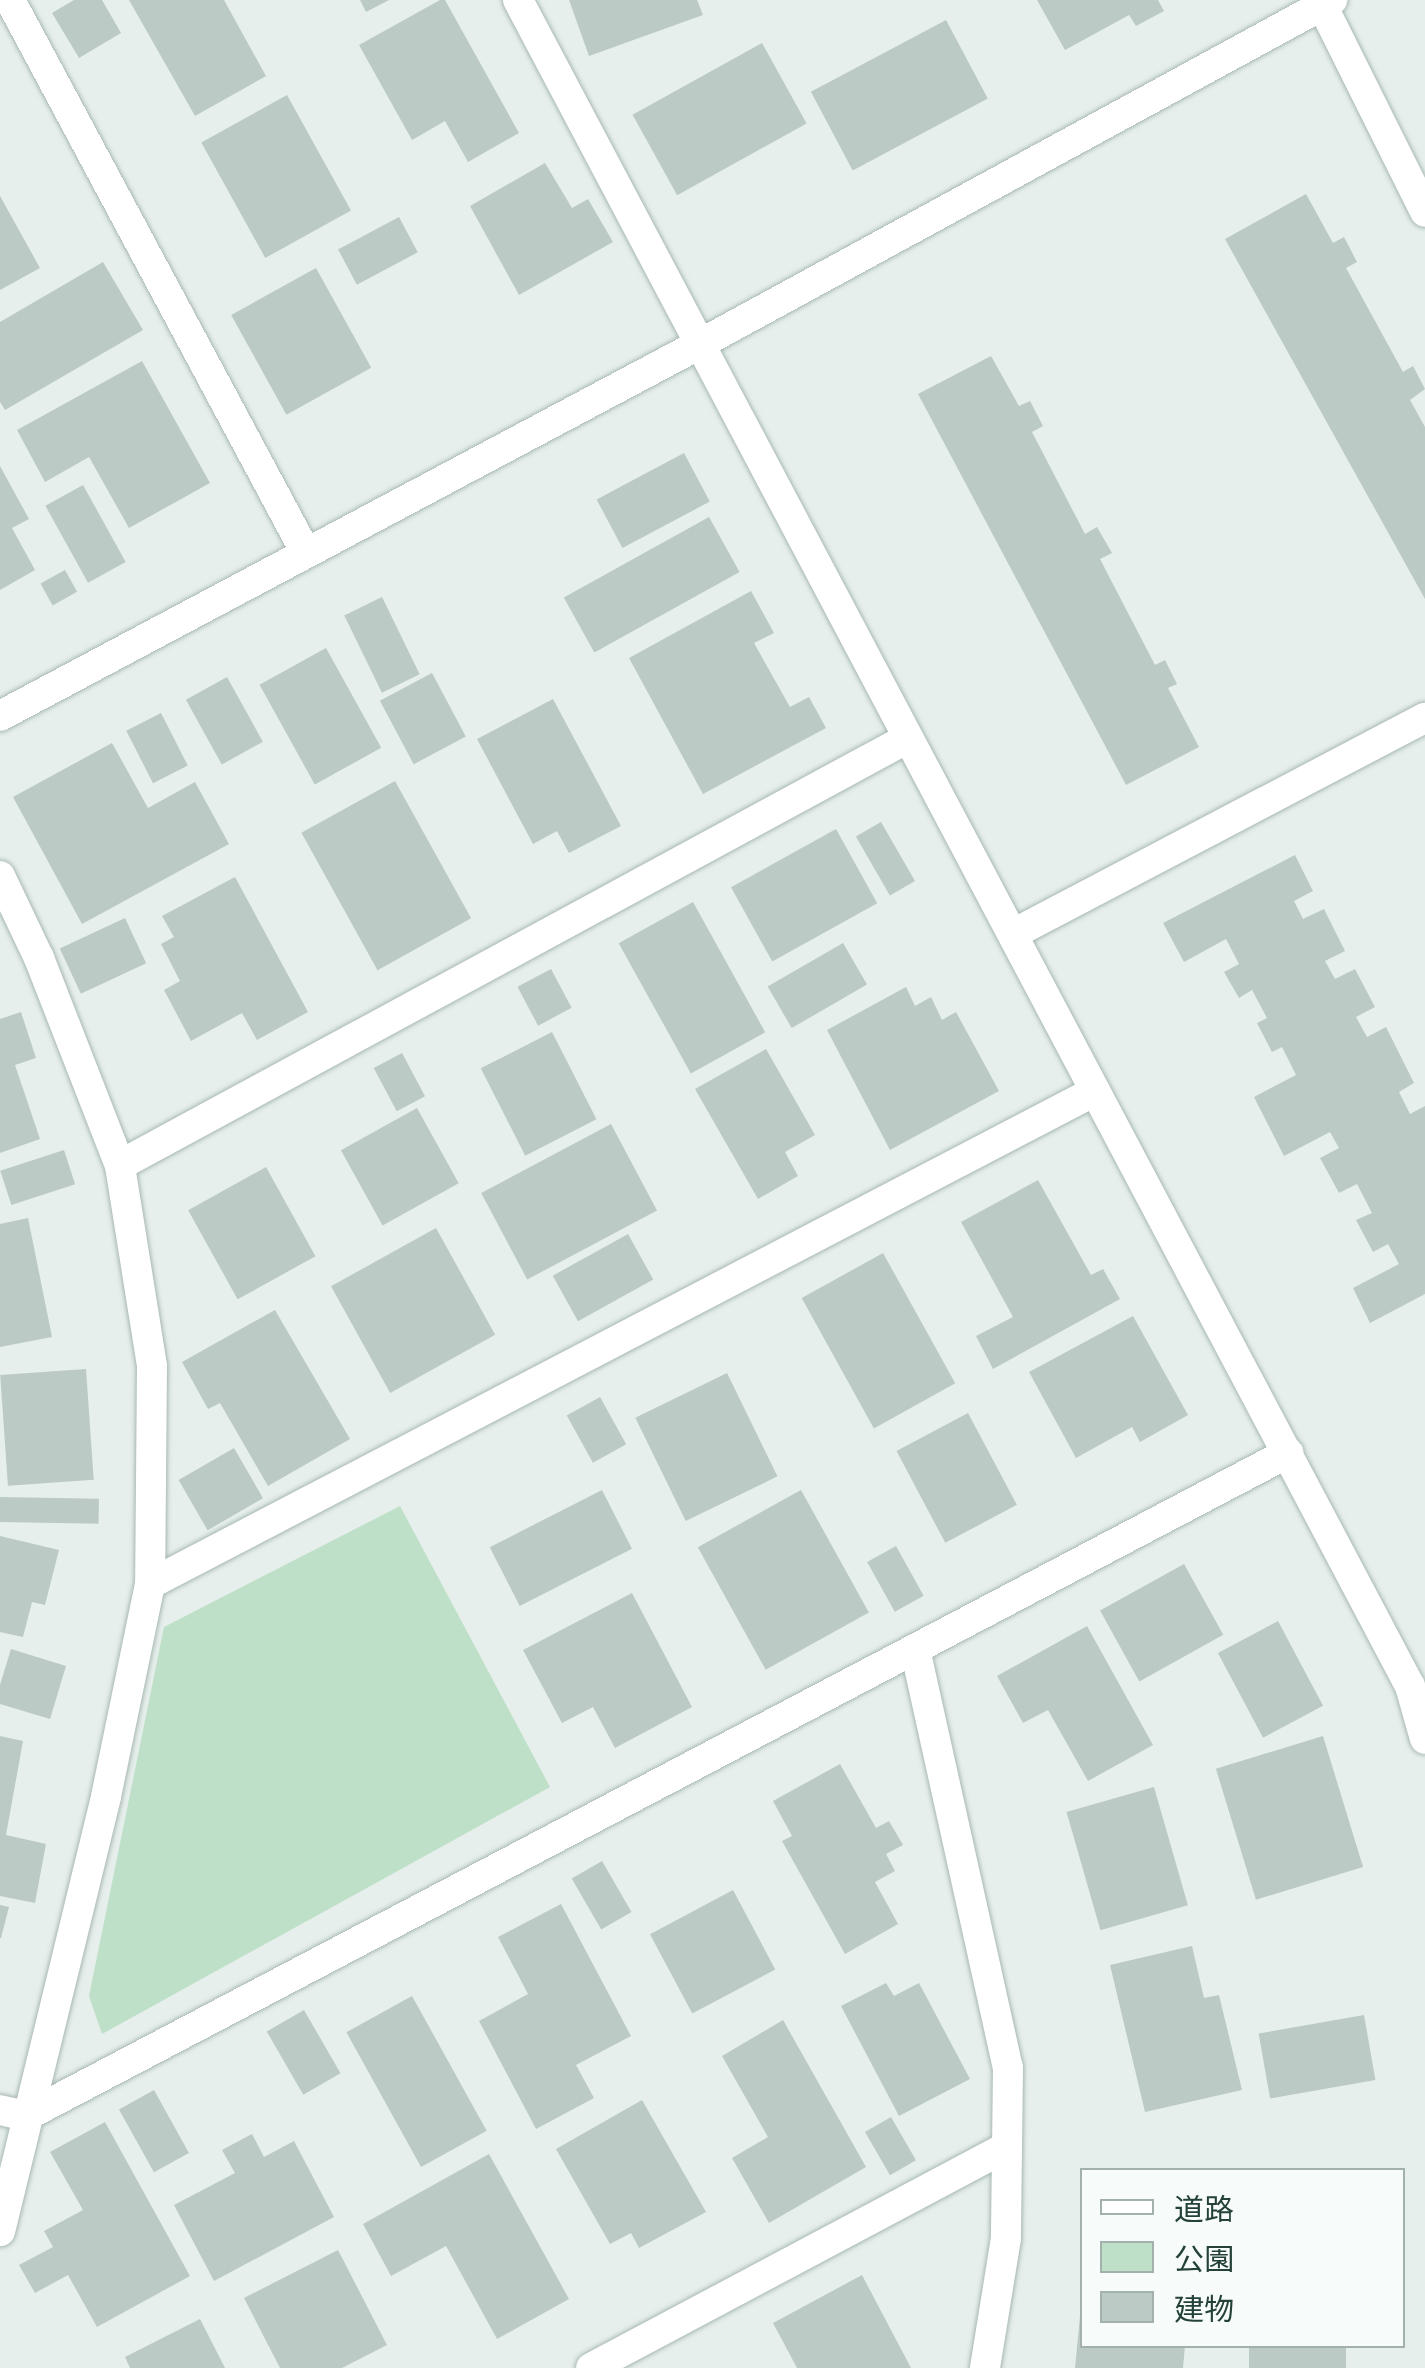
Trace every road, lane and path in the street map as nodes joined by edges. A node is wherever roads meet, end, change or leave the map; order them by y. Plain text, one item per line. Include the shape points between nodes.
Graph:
1 (10, 0) edge
2 (518, 0) edge
3 (1327, 3) edge
4 (1425, 212) edge
5 (700, 344) junction
6 (306, 554) junction
7 (0, 716) edge
8 (1425, 718) edge
9 (908, 738) junction
10 (0, 876) edge
11 (1013, 934) junction
12 (1095, 1091) junction
13 (120, 1165) junction
14 (1288, 1453) junction
15 (150, 1584) junction
16 (915, 1649) junction
17 (1425, 1739) edge
18 (13, 2113) edge
19 (1008, 2147) junction
20 (0, 2231) edge
21 (591, 2368) edge
22 (985, 2368) edge

1 - 6 street
2 - 5 street
3 - 4 street
3 - 5 street
5 - 6 street
5 - 9 street
6 - 7 street
8 - 11 street
9 - 11 street
9 - 13 street
10 - 13 street
11 - 12 street
12 - 14 street
12 - 15 street
13 - 15 street via 152,1366
14 - 16 street
14 - 17 street via 1410,1686
15 - 18 street via 106,1798
16 - 18 street
16 - 19 street via 1008,2067
18 - 20 street
19 - 21 street
19 - 22 street via 1006,2238

